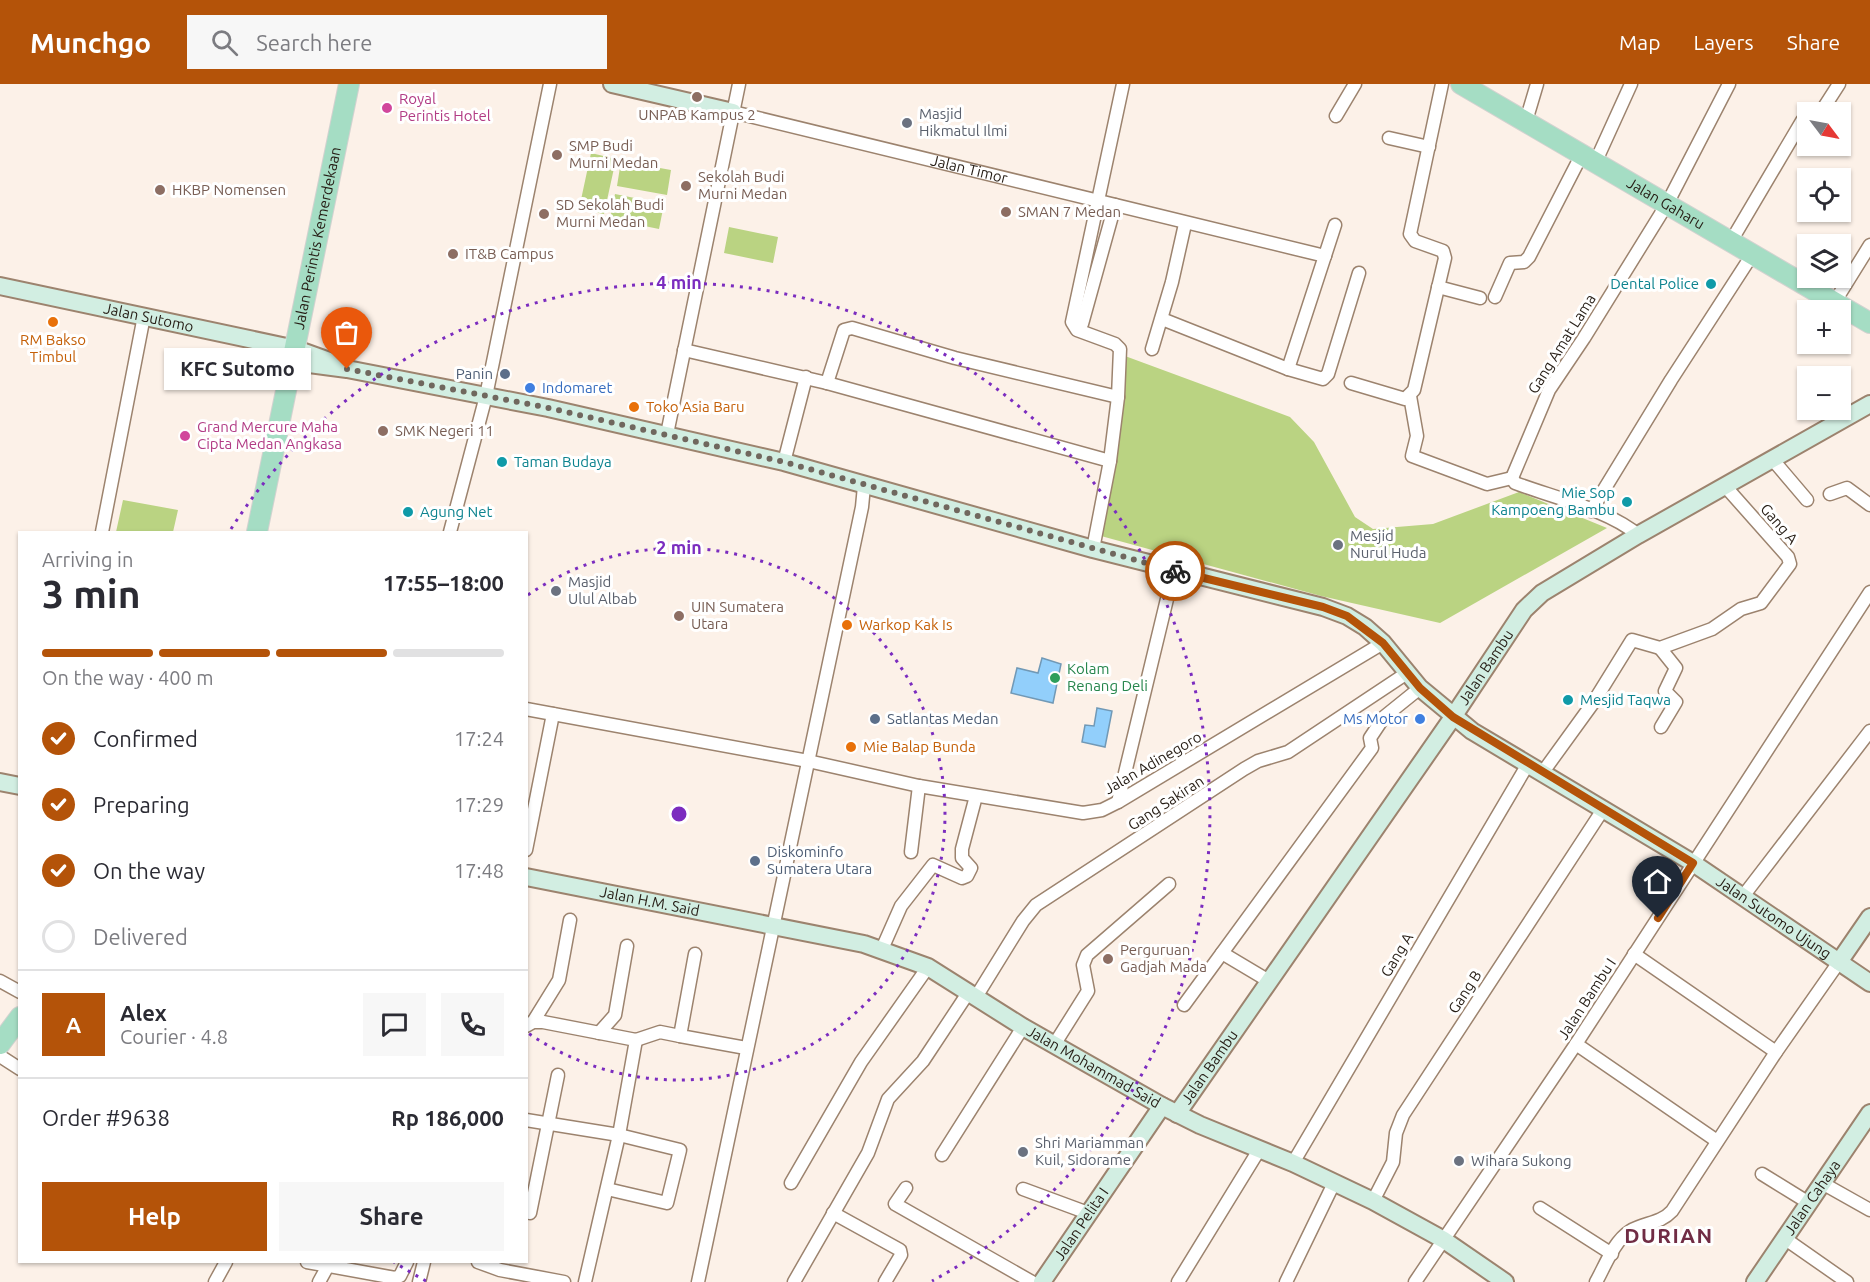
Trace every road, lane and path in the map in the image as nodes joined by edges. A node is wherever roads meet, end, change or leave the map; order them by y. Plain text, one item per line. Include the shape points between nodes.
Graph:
1 (349, 84) edge
2 (550, 84) edge
3 (612, 84) edge
4 (739, 84) edge
5 (1123, 84) edge
6 (1355, 84) edge
7 (1442, 84) edge
8 (1461, 84) edge
9 (1536, 84) edge
10 (1631, 84) edge
11 (1729, 84) edge
12 (1839, 84) edge
13 (1827, 102) edge
14 (733, 112) junction
15 (1336, 116) dead end
16 (1526, 121) junction
17 (1797, 129) edge
18 (1389, 138) dead end
19 (1429, 147) junction
20 (1589, 158) junction
21 (1098, 201) junction
22 (1667, 204) junction
23 (1115, 205) junction
24 (1185, 224) junction
25 (1335, 225) dead end
26 (1730, 243) junction
27 (1870, 245) edge
28 (1752, 255) junction
29 (1325, 256) junction
30 (1359, 273) dead end
31 (0, 286) edge
32 (1438, 287) junction
33 (1496, 297) dead end
34 (1480, 298) dead end
35 (1829, 300) edge
36 (1836, 300) edge
37 (1851, 312) edge
38 (144, 316) junction
39 (1162, 319) junction
40 (1870, 323) edge
41 (1082, 324) dead end
42 (1152, 349) dead end
43 (684, 351) junction
44 (295, 356) junction
45 (1288, 369) junction
46 (806, 377) junction
47 (827, 383) junction
48 (1351, 383) dead end
49 (486, 396) junction
50 (1410, 396) junction
51 (1118, 397) junction
52 (1870, 404) edge
53 (667, 434) junction
54 (1773, 460) junction
55 (1110, 461) junction
56 (784, 462) junction
57 (1512, 478) junction
58 (864, 486) junction
59 (1725, 486) junction
60 (1830, 494) dead end
61 (1807, 500) dead end
62 (1870, 505) edge
63 (1591, 511) junction
64 (102, 531) edge
65 (257, 531) edge
66 (450, 531) edge
67 (1636, 534) junction
68 (1093, 549) junction
69 (1174, 570) junction
70 (1870, 592) edge
71 (1383, 643) junction
72 (1660, 648) junction
73 (1407, 673) junction
74 (1420, 688) junction
75 (528, 709) edge
76 (552, 714) junction
77 (1453, 717) junction
78 (1661, 727) dead end
79 (1870, 731) edge
80 (808, 761) junction
81 (1536, 768) junction
82 (0, 782) edge
83 (18, 786) edge
84 (919, 786) junction
85 (976, 796) junction
86 (1118, 802) junction
87 (1604, 808) junction
88 (528, 840) edge
89 (910, 852) dead end
90 (1693, 863) junction
91 (528, 878) edge
92 (1169, 884) dead end
93 (1744, 895) junction
94 (1870, 917) edge
95 (570, 920) dead end
96 (773, 926) junction
97 (627, 946) dead end
98 (882, 949) junction
99 (1222, 953) junction
100 (695, 954) dead end
101 (1634, 954) junction
102 (1839, 962) junction
103 (928, 968) junction
104 (0, 981) edge
105 (1269, 981) junction
106 (1870, 984) edge
107 (18, 991) edge
108 (972, 995) junction
109 (1184, 1005) dead end
110 (18, 1020) edge
111 (530, 1024) edge
112 (1023, 1027) junction
113 (599, 1033) junction
114 (680, 1036) junction
115 (636, 1040) junction
116 (0, 1044) edge
117 (1576, 1044) junction
118 (1054, 1045) junction
119 (746, 1048) junction
120 (1776, 1052) junction
121 (0, 1056) edge
122 (18, 1068) edge
123 (558, 1075) dead end
124 (1162, 1106) junction
125 (1870, 1113) edge
126 (1177, 1114) junction
127 (528, 1120) edge
128 (549, 1125) junction
129 (619, 1135) junction
130 (1717, 1141) junction
131 (1259, 1150) junction
132 (942, 1155) dead end
133 (1293, 1163) junction
134 (1762, 1174) dead end
135 (791, 1183) dead end
136 (1334, 1183) junction
137 (1822, 1183) junction
138 (906, 1188) dead end
139 (607, 1189) junction
140 (1023, 1189) dead end
141 (1373, 1201) junction
142 (1809, 1203) junction
143 (1540, 1208) dead end
144 (1870, 1210) edge
145 (530, 1213) dead end
146 (1088, 1213) junction
147 (833, 1214) junction
148 (1784, 1238) junction
149 (1444, 1240) junction
150 (1612, 1254) junction
151 (225, 1263) edge
152 (406, 1263) edge
153 (424, 1263) edge
154 (480, 1263) edge
155 (329, 1264) edge
156 (499, 1276) edge
157 (378, 1279) edge
158 (215, 1282) edge
159 (319, 1282) edge
160 (419, 1282) edge
161 (564, 1282) edge
162 (585, 1282) edge
163 (698, 1282) edge
164 (794, 1282) edge
165 (885, 1282) edge
166 (1032, 1282) edge
167 (1042, 1282) edge
168 (1178, 1282) edge
169 (1286, 1282) edge
170 (1415, 1282) edge
171 (1505, 1282) edge
172 (1596, 1282) edge
173 (1755, 1282) edge
174 (1847, 1282) edge

1 - 44 main road, Jalan Perintis Kemerdekaan
2 - 49 street
3 - 14 street, Jalan Timor
4 - 14 street
5 - 21 street
6 - 15 street
7 - 19 street
8 - 16 main road, Jalan Gaharu
9 - 16 street
10 - 20 street
11 - 22 street, Gang Amat Lama
12 - 13 street
14 - 21 street, Jalan Timor
14 - 43 street
16 - 20 main road, Jalan Gaharu
17 - 26 street
18 - 19 street
19 - 32 street via 1410,234 1415,241 1443,251
20 - 22 main road, Jalan Gaharu
20 - 33 street via 1529,257 1524,262 1510,262
21 - 23 street, Jalan Timor
21 - 51 street via 1072,322 1077,330 1118,346
22 - 26 main road, Jalan Gaharu
22 - 57 street, Gang Amat Lama via 1549,390
23 - 24 street, Jalan Timor
23 - 41 street
24 - 29 street, Jalan Timor
24 - 39 street
25 - 29 street
26 - 28 main road, Jalan Gaharu
27 - 36 street
28 - 35 main road, Jalan Gaharu
28 - 63 street
29 - 45 street
30 - 45 street via 1326,377
31 - 38 street, Jalan Sutomo
32 - 34 street
32 - 50 street
37 - 40 main road, Jalan Gaharu
38 - 44 street, Jalan Sutomo
38 - 64 street
39 - 42 street
39 - 45 street
43 - 46 street
43 - 53 street
44 - 49 street, Jalan Sutomo Ujung
44 - 65 main road, Jalan Perintis Kemerdekaan
46 - 47 street
46 - 56 street
47 - 51 street via 844,330 852,328
47 - 55 street
48 - 50 street via 1405,399
49 - 53 street, Jalan Sutomo Ujung
49 - 66 street
50 - 57 street via 1417,436 1412,456 1487,484
51 - 55 street
52 - 54 street, Jalan Bambu
53 - 56 street, Jalan Sutomo Ujung
54 - 59 street, Jalan Bambu
54 - 61 street
55 - 68 street
56 - 58 street, Jalan Sutomo Ujung
57 - 63 street via 1515,483
58 - 68 street, Jalan Sutomo Ujung
58 - 80 street
59 - 67 street, Jalan Bambu
59 - 72 street, Gang A via 1790,564 1757,606 1741,609 1712,629
60 - 62 street via 1847,488
63 - 67 street
67 - 77 street, Jalan Bambu via 1542,593 1524,610
68 - 69 street, Jalan Sutomo Ujung
69 - 71 street, Jalan Sutomo Ujung via 1323,607 1347,616
69 - 86 street
70 - 90 street, Jalan Bambu I
71 - 73 street, Jalan Sutomo Ujung
71 - 86 street, Jalan Adinegoro
72 - 78 street via 1676,668 1665,691 1676,702
72 - 81 street, Gang A via 1632,640 1593,703
73 - 74 street, Jalan Sutomo Ujung
73 - 108 street, Gang Sakiran via 1288,752 1244,769 1036,906
74 - 77 street, Jalan Sutomo Ujung
74 - 99 street via 1377,726 1370,738 1372,748
75 - 76 street, Jalan Adinegoro
76 - 80 street, Jalan Adinegoro
76 - 88 street
77 - 81 street, Jalan Sutomo Ujung
77 - 105 street, Jalan Bambu
79 - 93 street
80 - 84 street, Jalan Adinegoro
80 - 96 street
81 - 87 street, Jalan Sutomo Ujung
81 - 133 street, Gang A
82 - 83 street
84 - 85 street, Jalan Adinegoro
84 - 89 street
85 - 86 street, Jalan Adinegoro via 1083,813
85 - 98 street via 962,849 962,858 971,868 968,876 962,878 933,865 901,906
87 - 90 street, Jalan Sutomo Ujung
87 - 141 street, Gang B via 1402,1115 1393,1162
90 - 93 street, Jalan Sutomo Ujung
90 - 101 street, Jalan Bambu I
91 - 96 street, Jalan H.M. Said
92 - 118 street via 1087,956 1083,965 1088,991
93 - 102 street, Jalan Sutomo Ujung
94 - 102 street
95 - 111 street via 559,980
96 - 98 street, Jalan Mohammad Said
96 - 119 street
97 - 113 street via 615,1015
98 - 103 street, Jalan Mohammad Said
99 - 105 street
99 - 109 street
100 - 114 street
101 - 117 street, Jalan Bambu I
101 - 120 street
102 - 106 street, Jalan Sutomo Ujung
102 - 120 street
103 - 108 street, Jalan Mohammad Said
103 - 135 street via 861,1062
104 - 107 street
105 - 126 street, Jalan Bambu
108 - 112 street, Jalan Mohammad Said
108 - 147 street, Gang Sakiran via 923,1061 888,1099 868,1153
110 - 116 main road
111 - 113 street
112 - 118 street, Jalan Mohammad Said
112 - 132 street
113 - 115 street
114 - 115 street via 660,1032
114 - 119 street
115 - 129 street
117 - 130 street
117 - 149 street, Jalan Bambu I
118 - 124 street, Jalan Mohammad Said
119 - 163 street
120 - 130 street
121 - 122 street
123 - 128 street
124 - 126 street, Jalan Mohammad Said
124 - 146 street, Jalan Pelita I
125 - 137 street, Jalan Cahaya
126 - 131 street, Jalan Mohammad Said
127 - 128 street
128 - 129 street
128 - 145 street
129 - 139 street
129 - 139 street via 679,1148 670,1200 667,1203
130 - 150 street via 1668,1215 1630,1231
131 - 133 street, Jalan Mohammad Said
131 - 168 street
133 - 136 street, Jalan Mohammad Said
134 - 142 street
136 - 141 street, Jalan Mohammad Said
136 - 169 street
137 - 142 street, Jalan Cahaya
137 - 144 street
138 - 166 street via 895,1204
139 - 162 street
140 - 146 street
141 - 149 street, Jalan Mohammad Said
142 - 148 street, Jalan Cahaya
143 - 150 street
146 - 167 street, Jalan Pelita I
147 - 164 street, Gang Sakiran
147 - 165 street via 900,1250 901,1255
148 - 173 street, Jalan Cahaya
148 - 174 street
149 - 170 street, Jalan Bambu I
149 - 171 street, Jalan Mohammad Said
150 - 172 street
151 - 158 street
152 - 157 street via 400,1276
153 - 160 street
154 - 156 street
155 - 157 street
155 - 159 street
156 - 161 street

